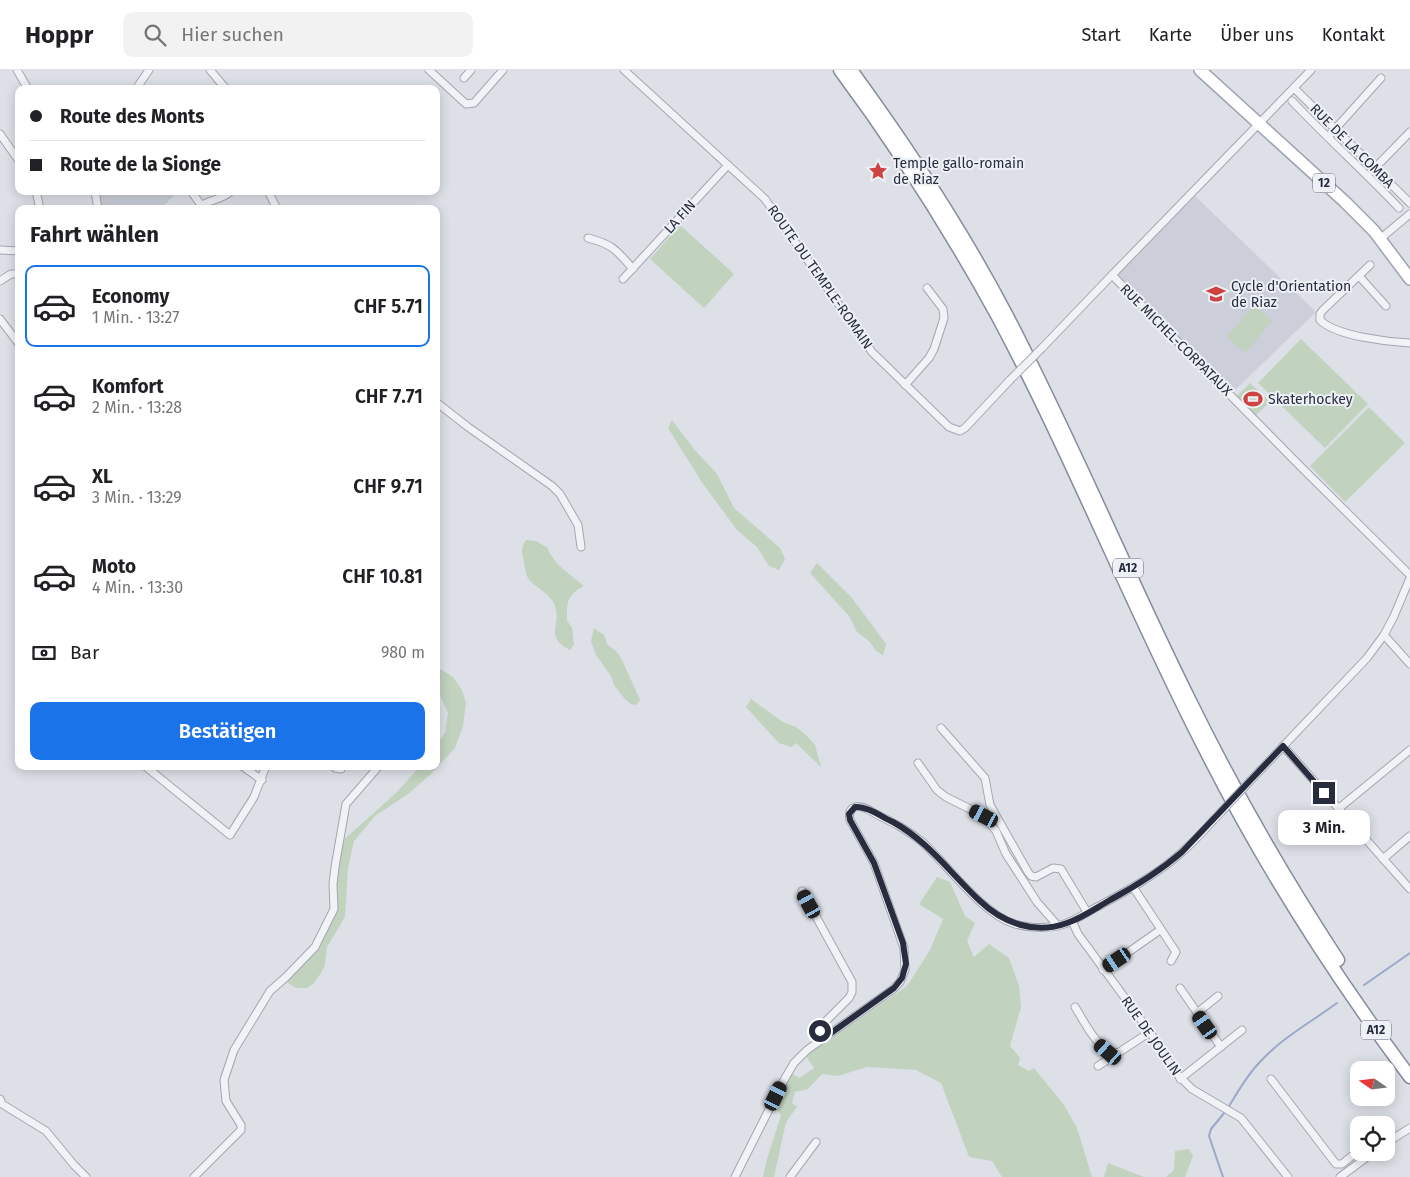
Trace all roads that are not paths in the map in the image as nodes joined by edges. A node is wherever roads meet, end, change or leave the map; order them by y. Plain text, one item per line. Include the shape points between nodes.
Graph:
1 (18, 70) edge
2 (150, 70) edge
3 (210, 70) edge
4 (429, 70) edge
5 (471, 70) edge
6 (503, 70) edge
7 (624, 70) edge
8 (840, 70) edge
9 (851, 70) edge
10 (1200, 70) edge
11 (1311, 70) edge
12 (464, 78) dead end
13 (1381, 78) dead end
14 (26, 85) edge
15 (139, 85) edge
16 (223, 85) edge
17 (1294, 88) junction
18 (1292, 101) dead end
19 (1259, 123) junction
20 (1334, 129) junction
21 (1410, 132) edge
22 (0, 134) edge
23 (1328, 137) junction
24 (15, 155) edge
25 (728, 165) junction
26 (1375, 168) junction
27 (1368, 175) junction
28 (226, 195) edge
29 (1410, 203) edge
30 (204, 205) edge
31 (1399, 208) dead end
32 (1410, 214) edge
33 (588, 238) dead end
34 (1380, 239) junction
35 (0, 250) edge
36 (15, 252) edge
37 (1370, 264) dead end
38 (633, 269) junction
39 (15, 274) edge
40 (1112, 275) junction
41 (1359, 276) junction
42 (1410, 278) edge
43 (623, 279) dead end
44 (0, 282) edge
45 (927, 288) dead end
46 (1386, 306) dead end
47 (0, 319) edge
48 (15, 339) edge
49 (1410, 343) edge
50 (905, 385) junction
51 (440, 405) edge
52 (581, 547) dead end
53 (1410, 576) edge
54 (1384, 635) junction
55 (1410, 664) edge
56 (941, 728) dead end
57 (1283, 746) junction
58 (1410, 750) edge
59 (918, 763) dead end
60 (149, 770) edge
61 (248, 770) edge
62 (265, 770) edge
63 (376, 770) edge
64 (262, 780) junction
65 (1338, 809) junction
66 (1410, 836) edge
67 (1383, 859) junction
68 (1133, 887) junction
69 (1410, 889) edge
70 (802, 891) dead end
71 (1087, 912) junction
72 (1072, 921) junction
73 (1058, 926) junction
74 (1160, 930) junction
75 (1171, 961) dead end
76 (1103, 970) junction
77 (1343, 982) junction
78 (1180, 988) dead end
79 (1218, 996) dead end
80 (1075, 1007) dead end
81 (1197, 1013) junction
82 (1242, 1030) dead end
83 (1150, 1032) junction
84 (824, 1038) junction
85 (1221, 1047) junction
86 (1117, 1053) junction
87 (1410, 1062) edge
88 (1098, 1066) dead end
89 (1410, 1077) edge
90 (1180, 1079) junction
91 (1271, 1079) dead end
92 (1410, 1083) edge
93 (0, 1099) edge
94 (1410, 1128) edge
95 (1395, 1137) edge
96 (816, 1142) dead end
97 (1350, 1157) edge
98 (1362, 1161) edge
99 (738, 1176) edge
100 (86, 1177) edge
101 (194, 1177) edge
102 (790, 1177) edge
103 (1288, 1177) edge
104 (1340, 1177) edge

1 - 14 street
2 - 15 street
3 - 16 street
4 - 6 street via 466,104 474,103
5 - 12 street
7 - 25 street, ROUTE DU TEMPLE-ROMAIN
8 - 77 highway, A12 via 928,198 984,293 1047,416 1206,753 1274,874
9 - 87 highway, A12 via 936,193 1006,314 1189,698 1240,797 1321,934
10 - 19 main road, 12
11 - 17 street, RUE MICHEL-CORPATAUX
13 - 20 street
17 - 19 street, RUE MICHEL-CORPATAUX
17 - 20 street, RUE DE LA COMBA
18 - 23 street
19 - 34 main road, 12 via 1344,201
19 - 40 street, RUE MICHEL-CORPATAUX
20 - 23 street
20 - 26 street, RUE DE LA COMBA
21 - 26 street
22 - 24 street
23 - 27 street
25 - 38 street, LA FIN
25 - 50 street, ROUTE DU TEMPLE-ROMAIN via 765,199 872,352
26 - 27 street
26 - 29 street, RUE DE LA COMBA
27 - 31 street
28 - 30 street
32 - 34 street
33 - 38 street via 614,248
34 - 42 main road, 12
35 - 36 street
37 - 41 street
38 - 43 street, LA FIN
39 - 44 street
40 - 50 street, ROUTE DU TEMPLE-ROMAIN, bridge via 960,431 949,427
40 - 53 street, RUE MICHEL-CORPATAUX
41 - 46 street
41 - 49 street via 1321,312 1321,322 1352,334
45 - 50 street via 943,309 944,318 934,349
47 - 48 street
51 - 52 street via 560,494 578,525
53 - 54 street
54 - 55 street
54 - 57 street via 1367,658
56 - 71 street via 985,778 990,805 1028,872 1036,877 1053,868 1061,869
57 - 65 street
57 - 68 street, bridge via 1182,852
58 - 65 street
59 - 73 street via 937,790 984,816 1037,902
60 - 64 street via 230,835
61 - 64 street
62 - 64 street
63 - 101 street via 346,804 335,867 334,909 315,947 270,990 234,1050 224,1080 226,1101 241,1130
65 - 67 street
66 - 67 street
67 - 69 street
68 - 71 street
68 - 74 street
70 - 84 street via 852,982 849,998 821,1026
71 - 72 street
72 - 73 street
72 - 76 street, RUE DE JOULIN
73 - 84 street via 1031,927 1006,920 980,901 914,835 871,811 855,807 849,814 850,820 870,854 900,934 905,970 892,990
74 - 75 street via 1176,952
74 - 76 street
76 - 83 street, RUE DE JOULIN
77 - 89 highway, A12
77 - 92 highway via 1351,1000
78 - 81 street
79 - 81 street
80 - 86 street via 1099,1044 1108,1052
81 - 85 street
82 - 85 street
83 - 86 street
83 - 90 street, RUE DE JOULIN
84 - 99 street via 802,1054 791,1067
85 - 90 street
86 - 88 street
90 - 103 street, RUE DE JOULIN via 1244,1122
91 - 97 street via 1336,1164 1342,1164
93 - 100 street via 2,1104 46,1131
94 - 95 street
96 - 102 street
98 - 104 street

